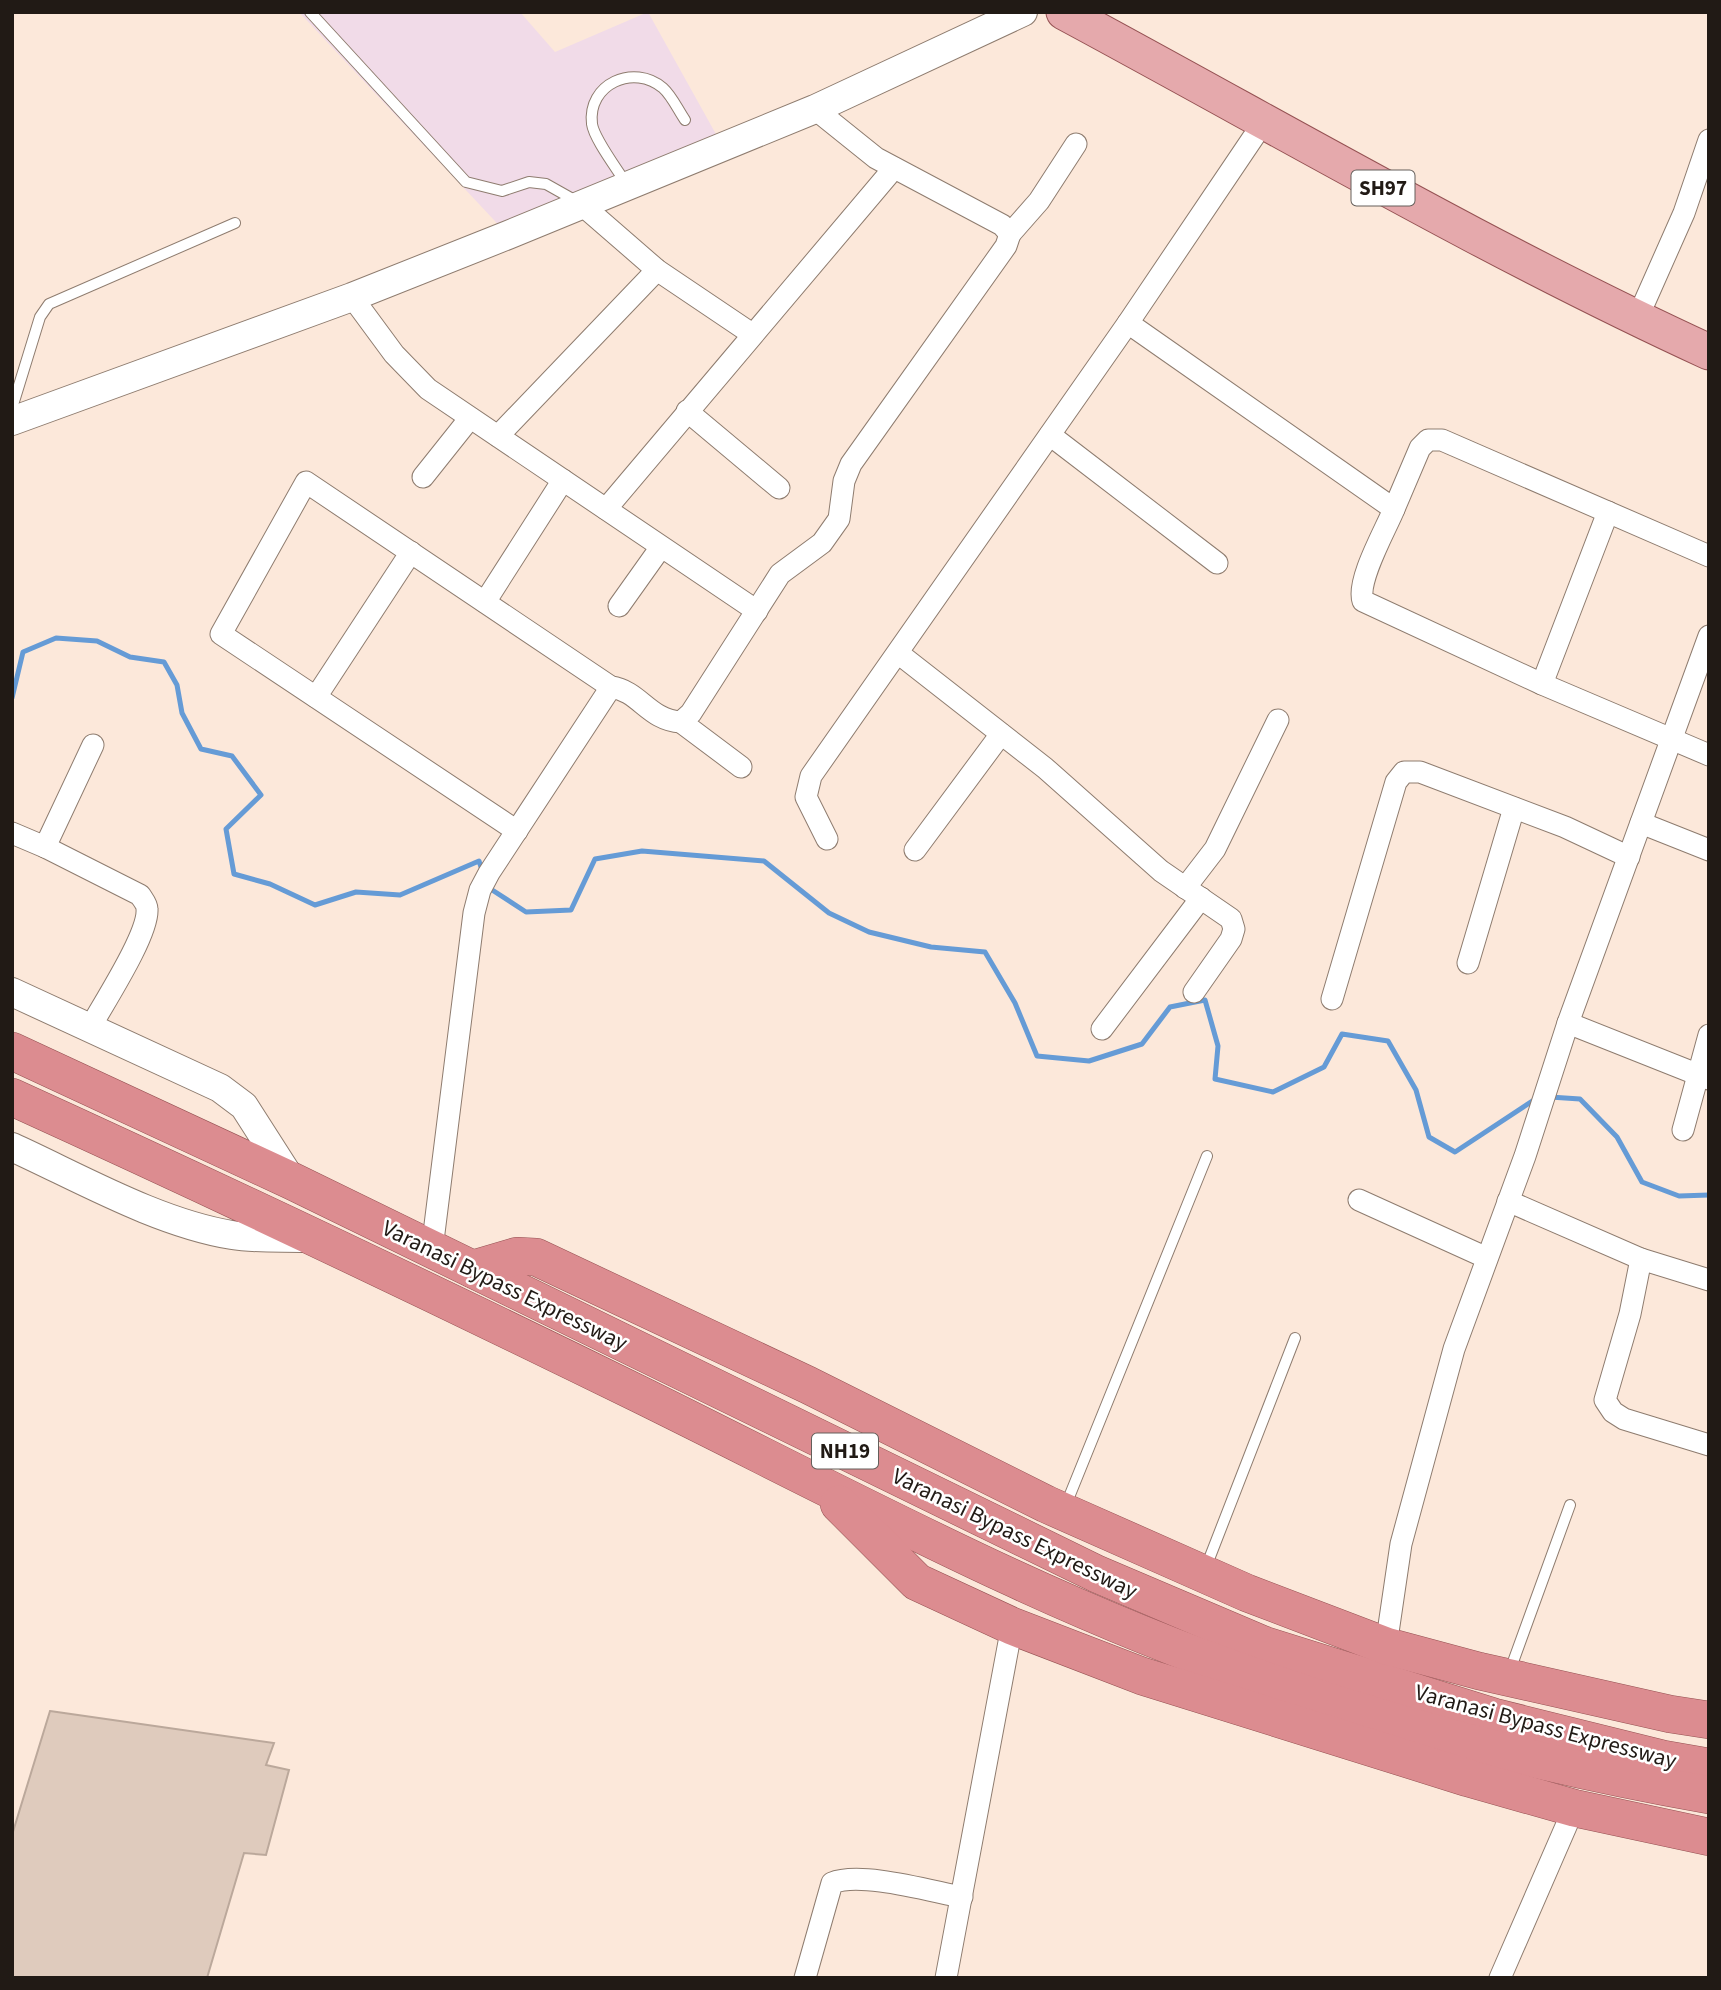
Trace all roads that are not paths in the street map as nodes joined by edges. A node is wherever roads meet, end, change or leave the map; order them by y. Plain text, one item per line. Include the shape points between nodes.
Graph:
1 (310, 12) edge
2 (1023, 12) edge
3 (1064, 12) edge
4 (815, 109) junction
5 (685, 120) dead end
6 (1263, 123) junction
7 (1709, 140) edge
8 (1076, 144) dead end
9 (894, 168) junction
10 (627, 185) junction
11 (581, 204) junction
12 (235, 223) dead end
13 (1010, 234) junction
14 (657, 270) junction
15 (352, 297) junction
16 (1637, 319) junction
17 (1128, 323) junction
18 (752, 334) junction
19 (1709, 352) edge
20 (12, 408) edge
21 (687, 411) junction
22 (470, 418) junction
23 (12, 421) edge
24 (1050, 435) junction
25 (498, 436) junction
26 (423, 477) dead end
27 (562, 480) junction
28 (779, 488) dead end
29 (606, 509) junction
30 (1394, 509) junction
31 (1608, 512) junction
32 (661, 547) junction
33 (411, 552) junction
34 (1709, 556) edge
35 (1217, 563) dead end
36 (485, 602) junction
37 (619, 607) dead end
38 (757, 611) junction
39 (1709, 636) edge
40 (898, 653) junction
41 (1542, 684) junction
42 (611, 687) junction
43 (316, 698) junction
44 (1278, 720) dead end
45 (681, 722) junction
46 (1001, 734) junction
47 (1673, 740) junction
48 (93, 745) dead end
49 (1709, 755) edge
50 (741, 767) dead end
51 (1514, 808) junction
52 (1641, 823) junction
53 (517, 831) junction
54 (12, 833) edge
55 (827, 839) dead end
56 (45, 847) junction
57 (915, 850) dead end
58 (1709, 850) edge
59 (1629, 857) junction
60 (1193, 893) junction
61 (1468, 963) dead end
62 (12, 992) edge
63 (1194, 992) dead end
64 (1332, 999) dead end
65 (1568, 1023) junction
66 (90, 1028) junction
67 (1102, 1029) dead end
68 (1709, 1035) edge
69 (12, 1051) edge
70 (1702, 1077) edge
71 (12, 1097) edge
72 (1683, 1130) dead end
73 (12, 1147) edge
74 (1207, 1156) dead end
75 (292, 1181) junction
76 (1359, 1200) dead end
77 (1508, 1201) junction
78 (321, 1238) junction
79 (432, 1249) junction
80 (1488, 1258) junction
81 (1641, 1259) junction
82 (472, 1269) junction
83 (1709, 1280) edge
84 (1295, 1338) dead end
85 (1709, 1445) edge
86 (821, 1485) junction
87 (1570, 1505) dead end
88 (1063, 1512) junction
89 (1203, 1574) junction
90 (1012, 1626) junction
91 (1386, 1646) junction
92 (1507, 1677) junction
93 (1709, 1720) edge
94 (1709, 1767) edge
95 (1709, 1795) edge
96 (1574, 1808) junction
97 (1709, 1837) edge
98 (962, 1897) junction
99 (805, 1978) edge
100 (946, 1978) edge
101 (1500, 1978) edge

1 - 11 lane via 466,182 502,191 529,182 546,184
2 - 4 street
3 - 6 main road, SH97
4 - 9 street via 847,138
4 - 10 street
5 - 10 lane via 663,88 648,80 631,75 600,93 592,109 592,126
6 - 16 main road, SH97
6 - 17 street
7 - 16 street via 1684,213
8 - 13 street via 1039,201
9 - 13 street via 1002,225
9 - 18 street
10 - 11 street
11 - 14 street
11 - 15 street
12 - 20 lane via 49,304 40,317
13 - 38 street via 1006,246 851,464 839,519 822,542 780,574
14 - 18 street
14 - 25 street
15 - 22 street via 413,376
15 - 23 street
16 - 19 main road, SH97
17 - 24 street
17 - 30 street
18 - 21 street
21 - 28 street
21 - 29 street
22 - 25 street
22 - 26 street
24 - 35 street
24 - 40 street
25 - 27 street
27 - 29 street
27 - 36 street
29 - 32 street
30 - 31 street via 1420,448 1428,440 1442,440
30 - 41 street via 1366,574 1363,601
31 - 34 street
31 - 41 street
32 - 37 street
32 - 38 street
33 - 36 street
33 - 43 street
33 - 43 street via 306,482 221,634
36 - 42 street
38 - 45 street
39 - 47 street
40 - 46 street
40 - 55 street via 811,776 806,797
41 - 47 street
42 - 45 street via 630,694 656,716
42 - 53 street
43 - 53 street
44 - 60 street
45 - 50 street
46 - 57 street
46 - 60 street
47 - 49 street
47 - 52 street
48 - 56 street
51 - 59 street
51 - 61 street
51 - 64 street via 1420,772 1404,772 1396,782
52 - 58 street
52 - 59 street
53 - 79 street via 484,882 456,1041
54 - 56 street
56 - 66 street via 140,895 148,906 136,944
59 - 65 street
60 - 63 street via 1231,919 1234,929
60 - 67 street
62 - 66 street
65 - 70 street
65 - 77 street
66 - 75 street via 220,1088 244,1106
68 - 70 street
69 - 75 highway, Varanasi Bypass Expressway / NH19
70 - 72 street
71 - 78 highway, Varanasi Bypass Expressway / NH19
73 - 78 street via 165,1216 201,1227 233,1235
74 - 88 lane
75 - 79 highway, Varanasi Bypass Expressway / NH19
76 - 80 street
77 - 80 street
77 - 81 street
78 - 86 highway, Varanasi Bypass Expressway / NH19
79 - 82 highway, Varanasi Bypass Expressway / NH19
80 - 91 street via 1454,1349 1401,1544
81 - 83 street
81 - 85 street via 1605,1400 1624,1419
82 - 88 highway via 517,1256 536,1257
82 - 94 highway, Varanasi Bypass Expressway / NH19 via 1097,1574 1264,1645 1494,1717
84 - 89 lane
86 - 90 highway via 917,1582
86 - 95 highway, Varanasi Bypass Expressway / NH19 via 1078,1607 1259,1679 1497,1747
87 - 92 lane
88 - 89 highway
89 - 91 highway
90 - 96 highway via 1168,1685
90 - 98 street
91 - 92 highway
92 - 93 highway
96 - 97 highway
96 - 101 street
98 - 99 street via 860,1880 832,1883
98 - 100 street

